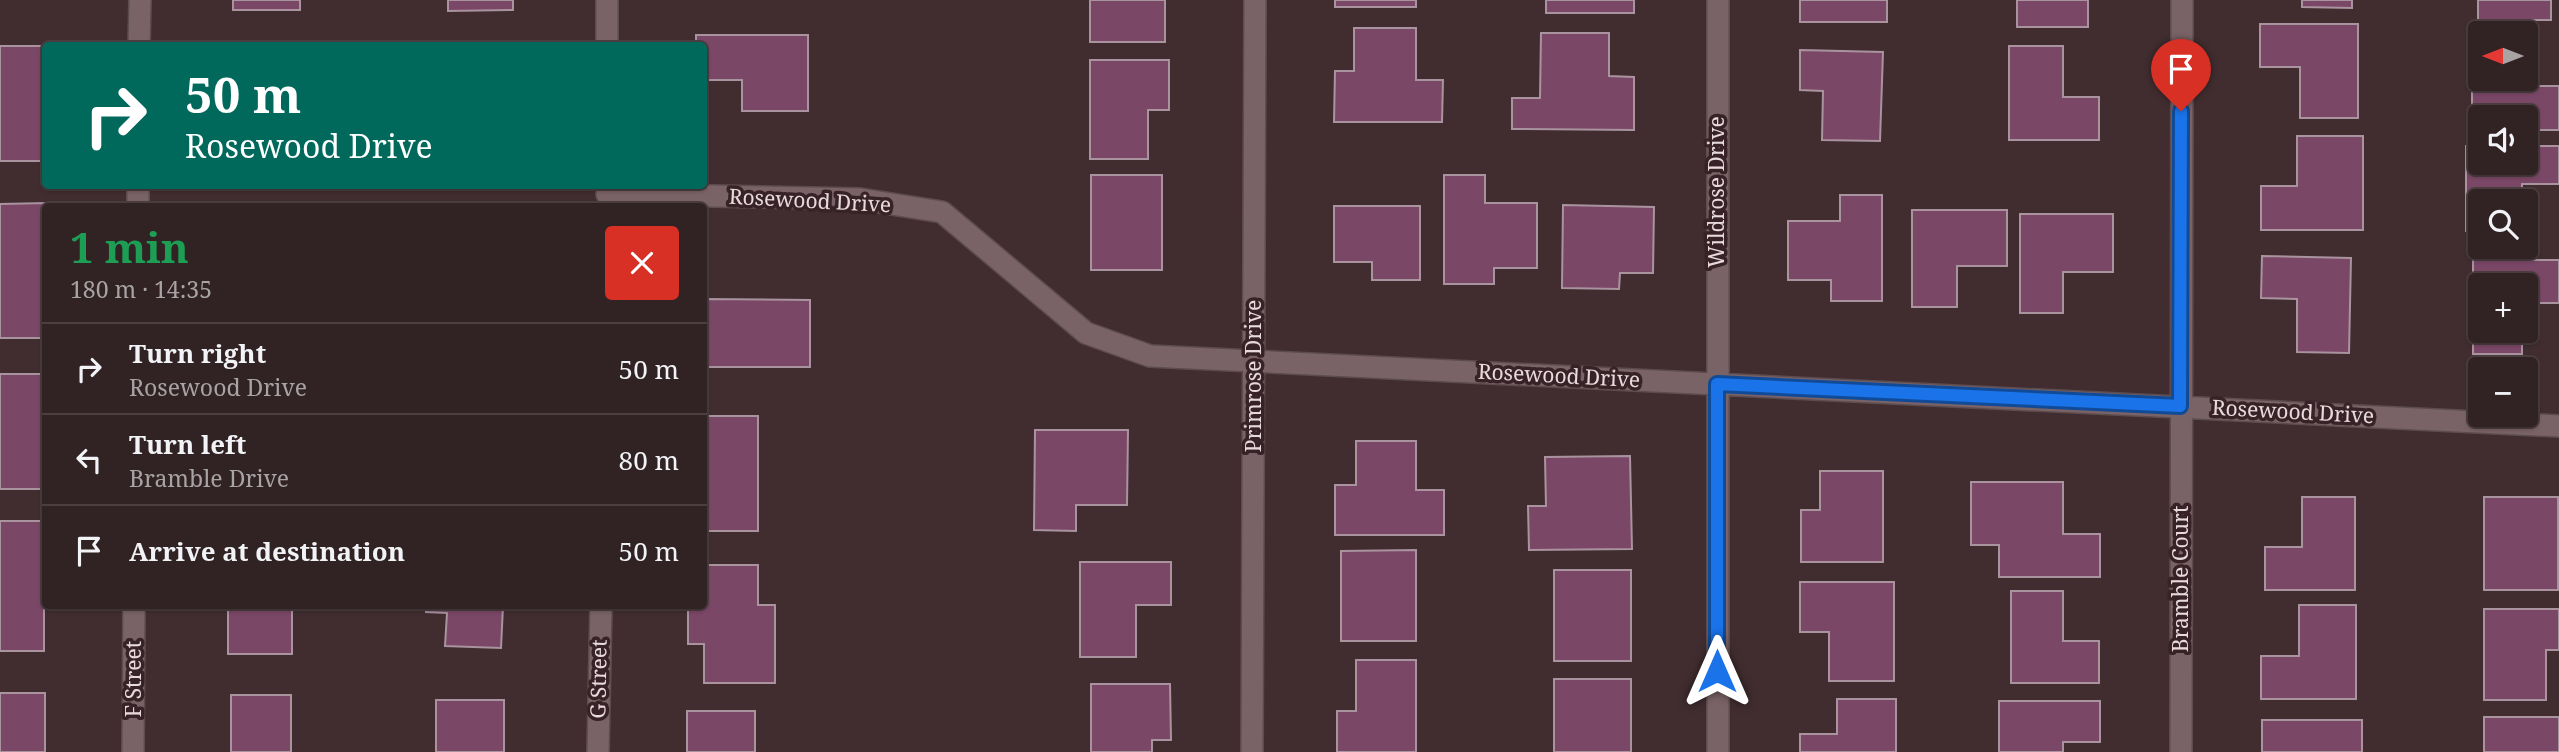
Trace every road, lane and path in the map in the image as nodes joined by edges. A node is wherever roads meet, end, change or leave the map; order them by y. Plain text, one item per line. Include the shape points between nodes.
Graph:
1 (139, 0) edge
2 (607, 0) edge
3 (1255, 0) edge
4 (1718, 0) edge
5 (2182, 0) edge
6 (139, 42) edge
7 (607, 42) edge
8 (606, 195) edge
9 (1254, 361) junction
10 (1717, 384) junction
11 (2180, 406) junction
12 (2559, 426) edge
13 (134, 609) edge
14 (601, 609) edge
15 (133, 752) edge
16 (598, 752) edge
17 (1252, 752) edge
18 (1717, 752) edge
19 (2181, 752) edge

1 - 6 street
2 - 7 street
3 - 9 street, Primrose Drive
4 - 10 street, Wildrose Drive
5 - 11 street, Bramble Court
8 - 9 street, Rosewood Drive via 860,199 942,212 1086,334 1150,356
9 - 10 street, Rosewood Drive
9 - 17 street, Primrose Drive
10 - 11 street, Rosewood Drive
10 - 18 street, Wildrose Drive
11 - 12 street, Rosewood Drive
11 - 19 street, Bramble Court
13 - 15 street, F Street
14 - 16 street, G Street

